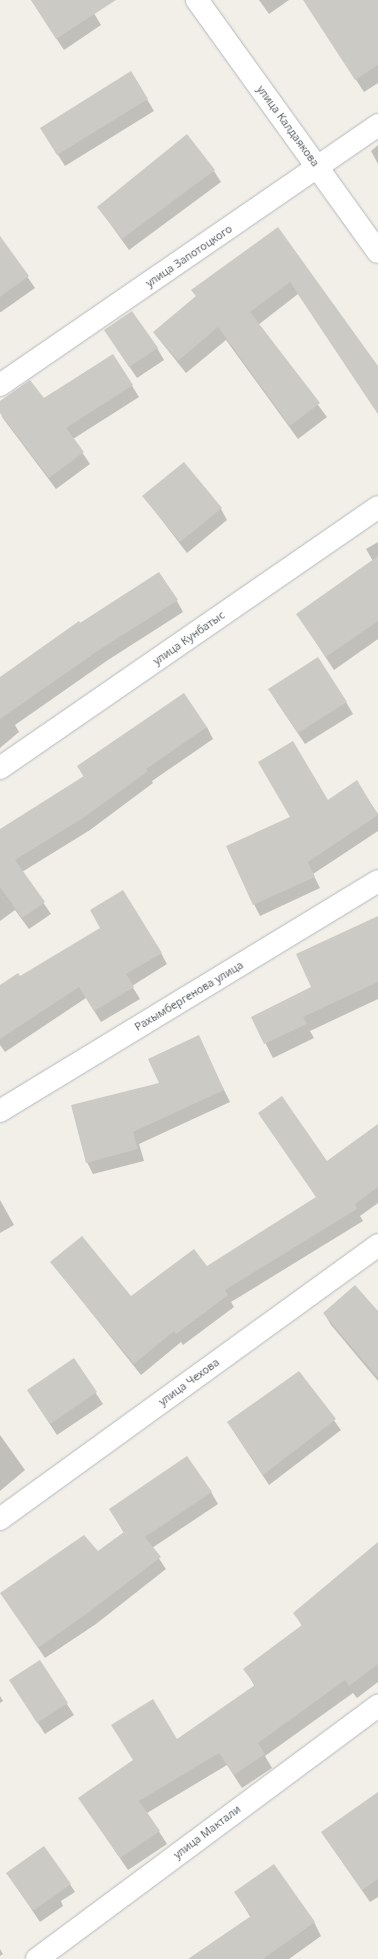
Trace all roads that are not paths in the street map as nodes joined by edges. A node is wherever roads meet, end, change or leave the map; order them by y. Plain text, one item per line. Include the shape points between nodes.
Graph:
1 (197, 0) edge
2 (378, 125) edge
3 (318, 168) junction
4 (378, 252) edge
5 (0, 385) edge
6 (378, 507) edge
7 (0, 768) edge
8 (378, 881) edge
9 (0, 1110) edge
10 (378, 1245) edge
11 (0, 1519) edge
12 (378, 1706) edge
13 (37, 1959) edge

1 - 3 street, улица Калдаякова
2 - 3 street, улица Запотоцкого
3 - 4 street, улица Калдаякова
3 - 5 street, улица Запотоцкого
6 - 7 street, улица Кунбатыс
8 - 9 street, Рахымбергенова улица
10 - 11 street, улица Чехова
12 - 13 street, улица Мактали

